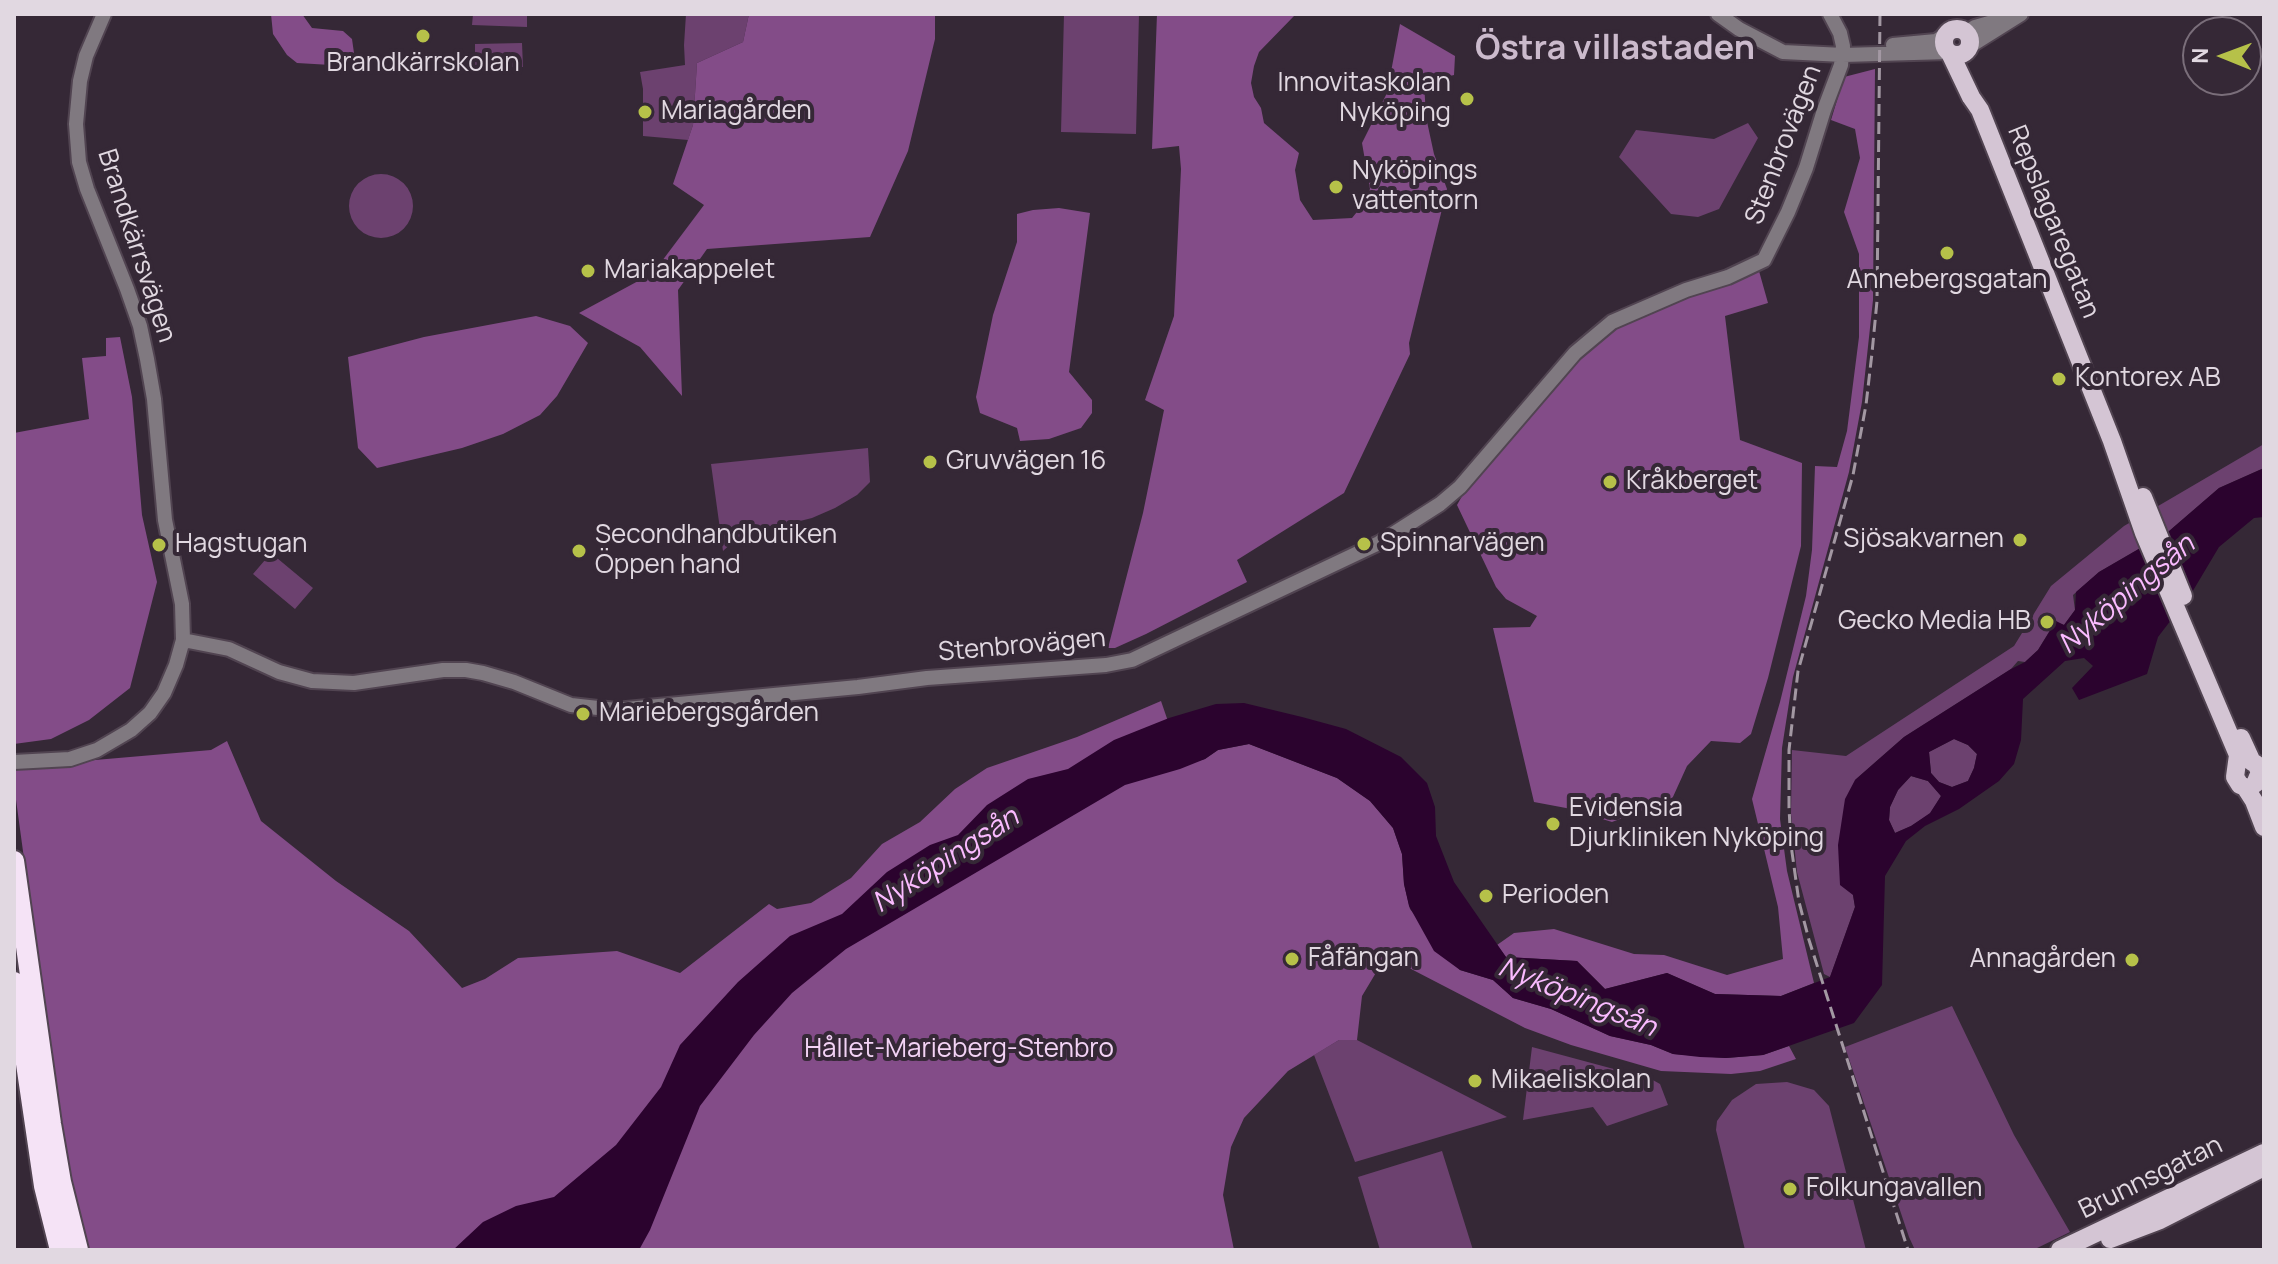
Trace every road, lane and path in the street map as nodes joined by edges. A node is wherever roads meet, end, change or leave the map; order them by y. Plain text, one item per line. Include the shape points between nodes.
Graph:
1 (104, 14) edge
2 (1718, 14) edge
3 (1830, 14) edge
4 (1949, 14) edge
5 (2020, 14) edge
6 (1958, 39) edge
7 (1843, 50) junction
8 (183, 640) junction
9 (14, 762) edge
10 (2250, 785) junction
11 (2264, 804) edge
12 (2264, 827) edge
13 (14, 861) edge
14 (14, 982) edge
15 (2264, 1153) edge
16 (2264, 1167) edge
17 (60, 1250) edge
18 (78, 1250) edge
19 (2060, 1250) edge
20 (2085, 1250) edge

1 - 8 street, Brandkärrsvägen via 80,81 79,162 140,326
2 - 7 street via 1773,47
3 - 7 street
4 - 6 main road
5 - 6 street via 1975,27
6 - 7 street
6 - 10 main road, Repslagaregatan via 1971,97 2078,354 2119,438 2150,530 2245,764 2256,764 2260,772
7 - 8 street, Stenbrovägen via 1806,168 1764,260 1612,322 1575,353 1460,487 1379,543 1132,660 616,710 571,705 466,670 354,683 312,681 229,649
8 - 9 street via 169,684 131,730 70,759
10 - 11 main road
10 - 12 main road
13 - 18 highway via 51,1124
14 - 17 highway via 36,1141
15 - 19 main road, Brunnsgatan
16 - 20 main road, Brunnsgatan via 2160,1220

